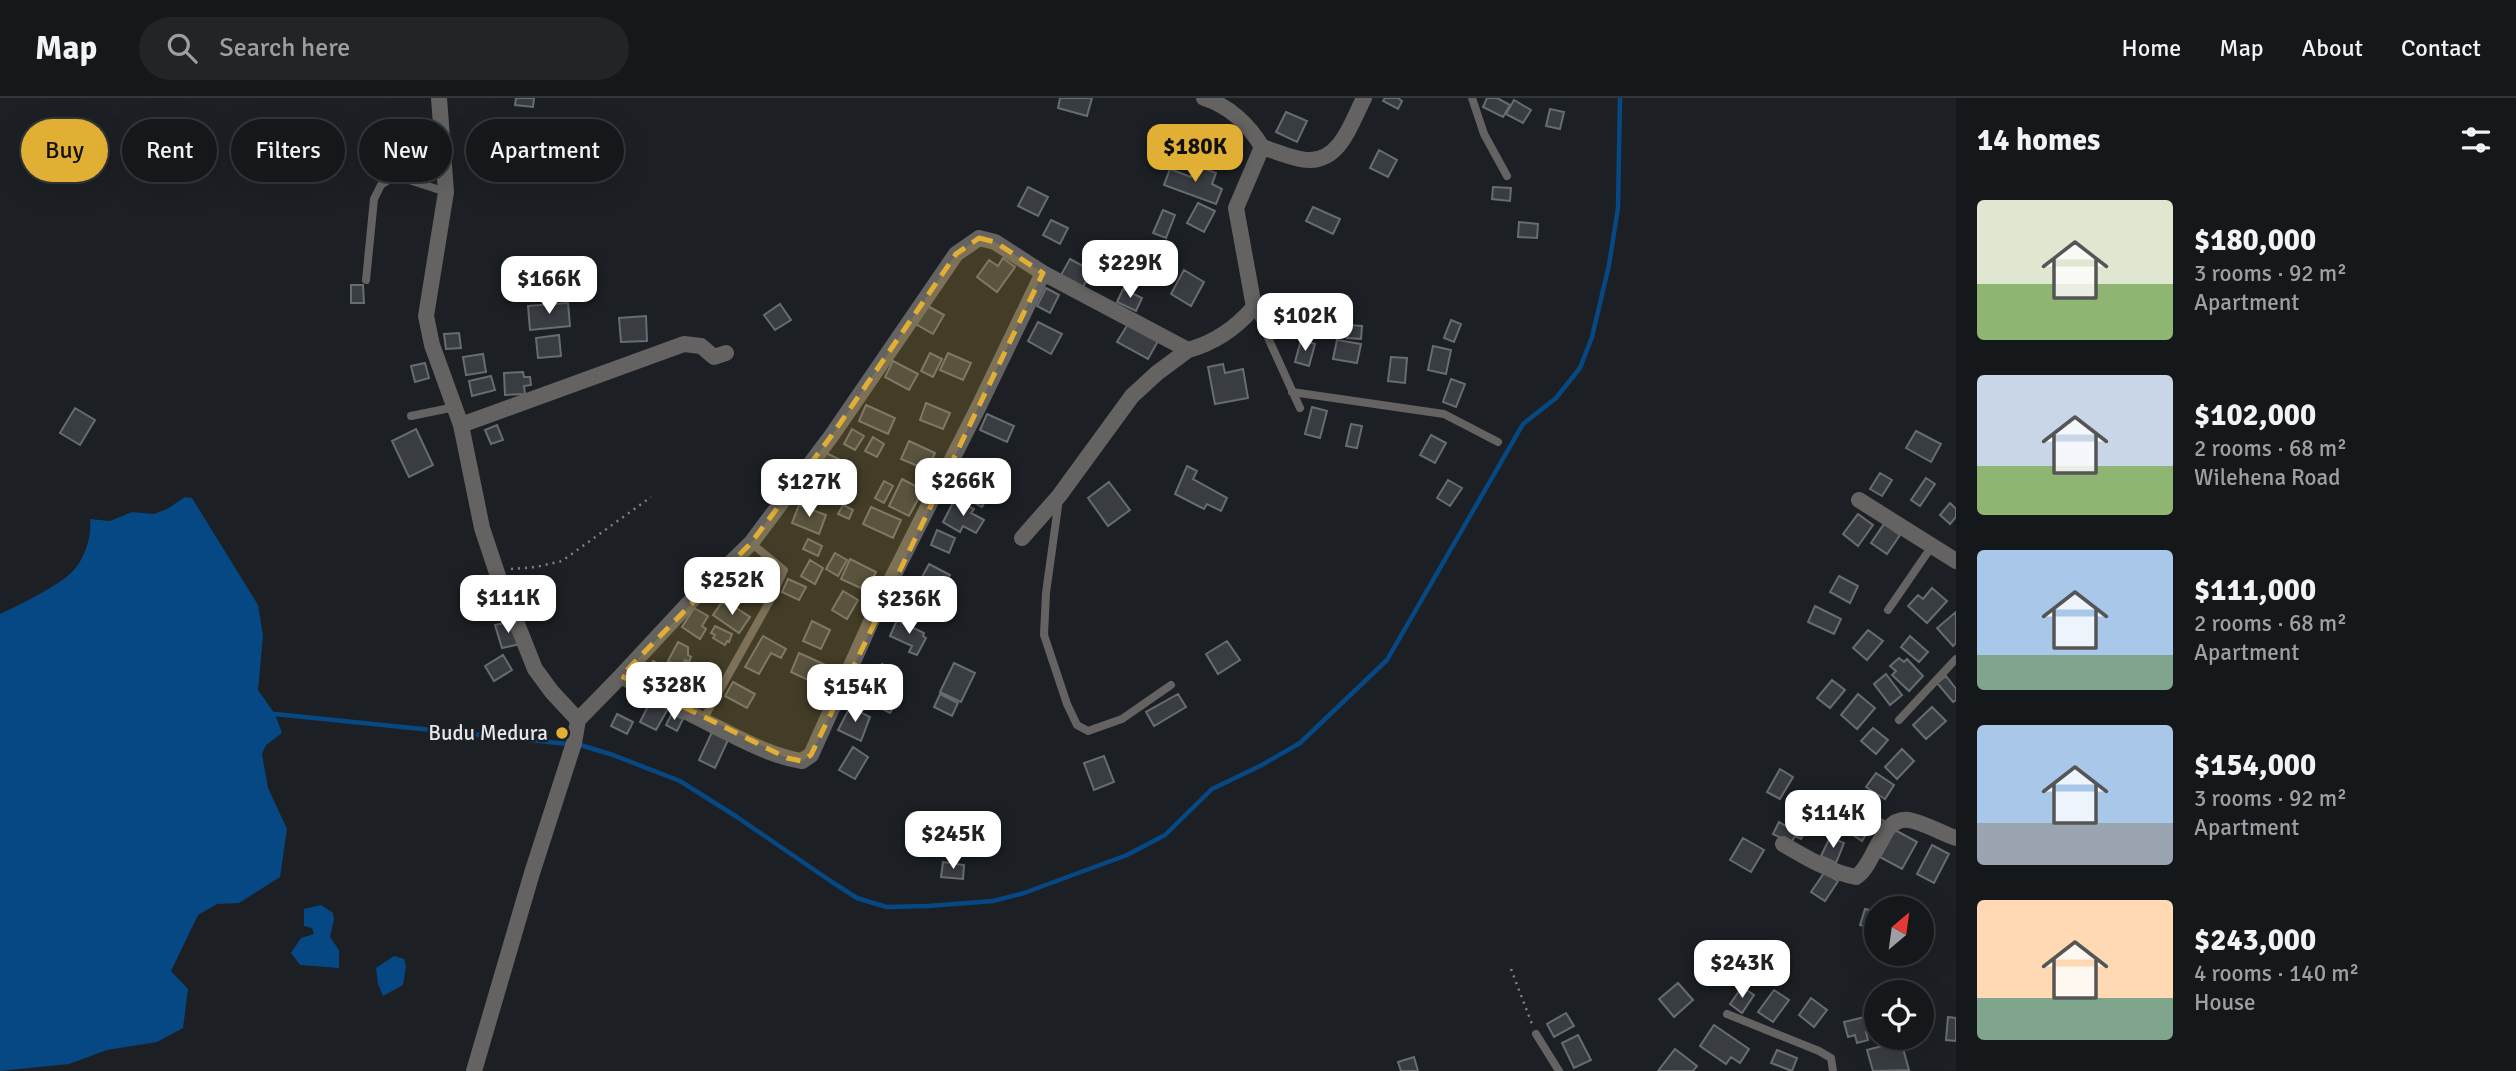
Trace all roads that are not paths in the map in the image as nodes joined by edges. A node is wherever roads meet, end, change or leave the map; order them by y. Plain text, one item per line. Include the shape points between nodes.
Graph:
1 (439, 98) edge
2 (1204, 98) edge
3 (1364, 98) edge
4 (1472, 98) edge
5 (1262, 147) junction
6 (1507, 176) dead end
7 (446, 192) junction
8 (1043, 273) junction
9 (366, 280) dead end
10 (1254, 307) junction
11 (1188, 349) junction
12 (726, 353) dead end
13 (1292, 392) junction
14 (455, 407) junction
15 (1300, 408) dead end
16 (411, 416) dead end
17 (461, 425) junction
18 (1498, 442) dead end
19 (1059, 496) junction
20 (1859, 500) dead end
21 (1021, 538) dead end
22 (751, 543) junction
23 (1932, 546) junction
24 (1956, 561) edge
25 (1888, 610) dead end
26 (1956, 659) edge
27 (621, 676) junction
28 (1171, 685) dead end
29 (578, 720) junction
30 (703, 720) junction
31 (1899, 720) dead end
32 (1956, 838) edge
33 (1783, 844) dead end
34 (1727, 1014) dead end
35 (1536, 1034) road end
36 (474, 1071) edge
37 (1559, 1071) edge
38 (1833, 1071) edge

1 - 7 street
2 - 5 street via 1218,102 1251,129
3 - 5 street via 1339,146 1322,158 1308,160
4 - 6 lane via 1484,134
5 - 10 street via 1236,208
7 - 9 lane via 403,178 381,185 374,199
7 - 14 street via 426,316
8 - 11 street
8 - 22 street via 995,242 979,238 956,254 832,435
8 - 30 street via 879,604 811,755 802,761 787,758
10 - 11 street via 1240,324
10 - 13 lane
11 - 19 street via 1132,396
12 - 17 street via 714,357 701,346 684,344
13 - 15 lane
13 - 18 lane via 1444,414
14 - 16 lane
14 - 17 street
17 - 29 street via 482,528 535,669
19 - 21 street
19 - 28 lane via 1044,635 1077,725 1088,731 1122,719
20 - 23 street
22 - 27 street
22 - 30 lane via 784,570
23 - 24 street
23 - 25 lane
26 - 31 lane
27 - 29 street
27 - 30 street
29 - 36 street
32 - 33 street via 1910,820 1899,821 1888,827 1856,877
34 - 38 lane via 1819,1051 1831,1058
35 - 37 lane

